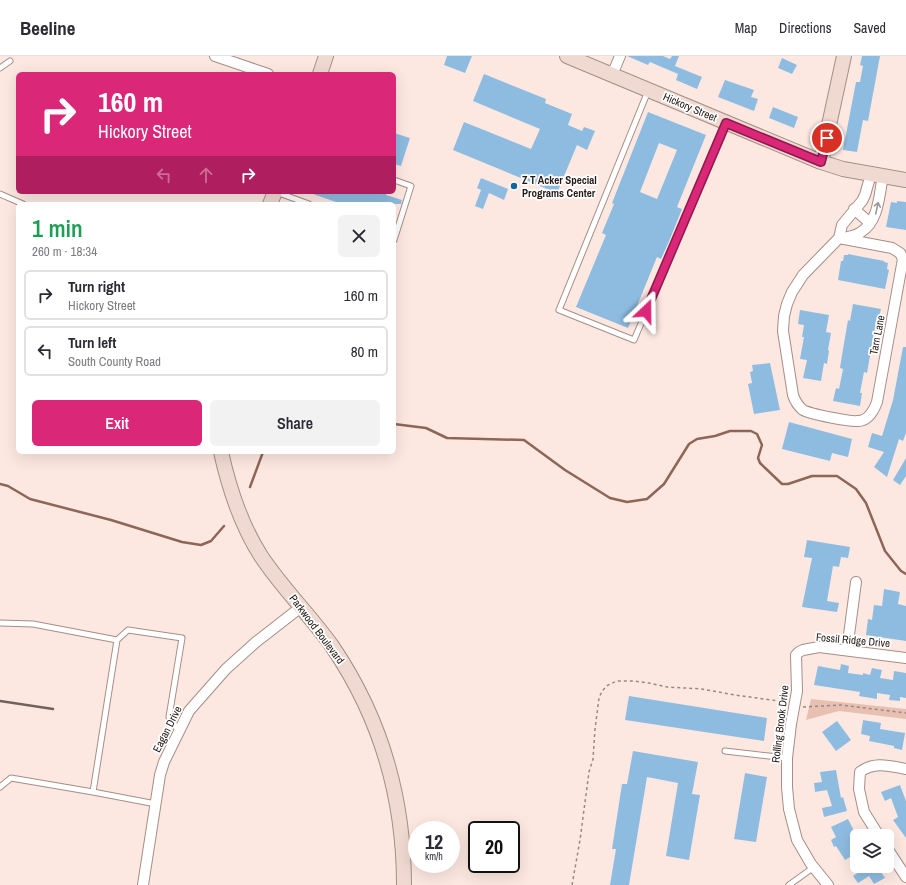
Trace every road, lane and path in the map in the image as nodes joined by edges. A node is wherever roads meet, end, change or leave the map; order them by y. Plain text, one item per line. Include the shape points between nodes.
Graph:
1 (218, 56) edge
2 (326, 56) edge
3 (567, 56) edge
4 (620, 56) edge
5 (844, 56) edge
6 (10, 61) dead end
7 (0, 68) edge
8 (262, 72) edge
9 (321, 72) edge
10 (612, 75) junction
11 (648, 90) junction
12 (726, 123) junction
13 (821, 162) junction
14 (877, 175) junction
15 (906, 180) edge
16 (396, 181) edge
17 (0, 194) edge
18 (281, 194) edge
19 (18, 202) edge
20 (303, 202) edge
21 (854, 209) junction
22 (870, 223) junction
23 (396, 231) edge
24 (839, 238) junction
25 (222, 454) edge
26 (856, 582) dead end
27 (300, 607) junction
28 (0, 623) edge
29 (117, 640) junction
30 (848, 650) junction
31 (799, 652) joint
32 (906, 658) edge
33 (795, 704) junction
34 (906, 713) edge
35 (179, 732) junction
36 (725, 752) dead end
37 (787, 758) junction
38 (906, 769) edge
39 (0, 786) edge
40 (93, 792) junction
41 (156, 804) junction
42 (875, 829) edge
43 (894, 859) edge
44 (814, 867) junction
45 (906, 877) edge
46 (824, 883) edge
47 (143, 885) edge
48 (404, 885) edge
49 (572, 885) edge
50 (789, 885) edge

1 - 8 street
2 - 9 main road
3 - 10 main road, Hickory Street
4 - 10 street
5 - 13 main road
6 - 7 lane
10 - 11 main road, Hickory Street
11 - 12 main road, Hickory Street
11 - 12 lane via 559,310 634,340
12 - 13 main road, Hickory Street
13 - 14 main road, Hickory Street
14 - 15 main road, Hickory Street
14 - 21 street
22 -> 14 street via 875,216
16 - 23 lane via 411,186
17 - 19 lane
18 - 20 lane
21 - 22 street
21 - 24 street via 842,225
22 - 24 street via 861,232
24 - 24 street, Tarn Lane via 803,275 792,292 784,316 784,344 792,395 800,408 810,413 857,422 867,417 877,402 903,264 898,250
25 - 27 main road, Parkwood Boulevard via 231,490 260,555
26 - 30 street
27 - 35 street, Eagan Drive via 226,669 189,712
27 - 48 main road, Parkwood Boulevard via 346,667 383,748 398,804
28 - 29 lane via 33,624
29 - 35 lane via 128,630 182,638 169,717
29 - 40 lane
30 - 31 street, Fossil Ridge Drive via 819,647
30 - 32 street, Fossil Ridge Drive
31 - 33 street, Rolling Brook Drive via 796,658 798,685
33 - 34 path via 804,708 841,705
33 - 37 street, Rolling Brook Drive
33 - 49 path via 702,688 617,681 608,685 600,698 593,759
35 - 41 street, Eagan Drive via 164,762
36 - 37 lane
37 - 44 street, Rolling Brook Drive via 787,787 793,829
38 - 42 street via 874,765 860,772 859,789 864,812
39 - 40 lane via 10,778
40 - 41 lane
41 - 47 street, Eagan Drive
43 - 45 street
44 - 46 street, Rolling Brook Drive
44 - 50 lane

